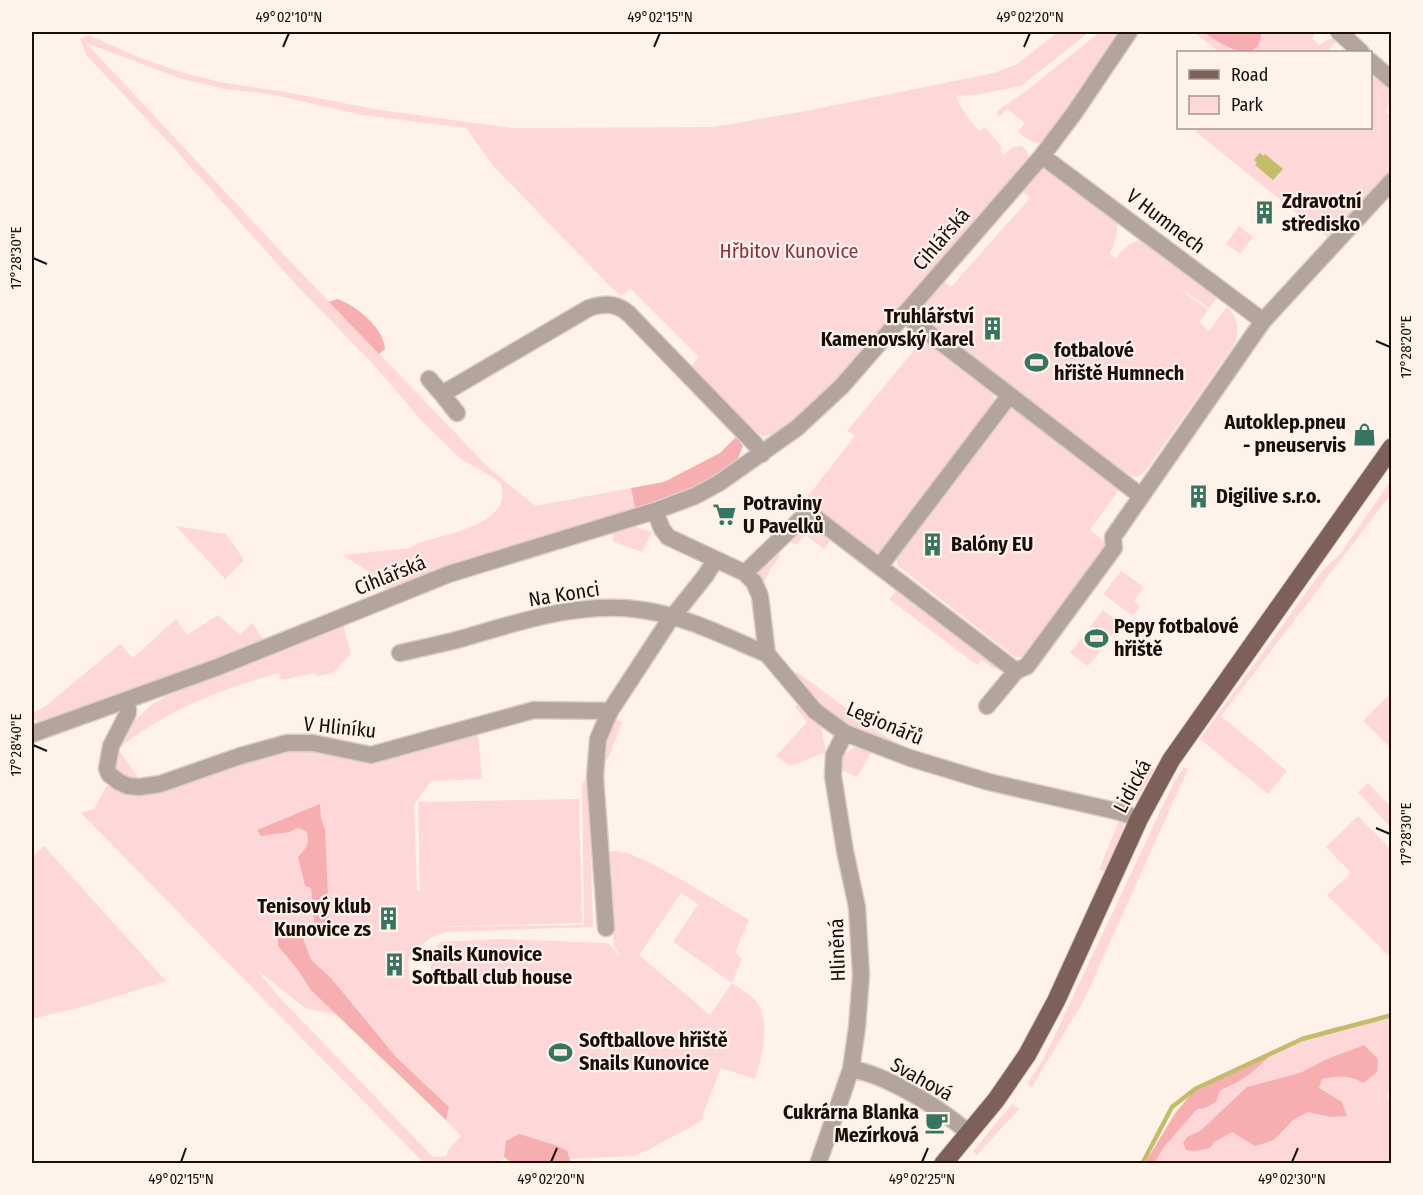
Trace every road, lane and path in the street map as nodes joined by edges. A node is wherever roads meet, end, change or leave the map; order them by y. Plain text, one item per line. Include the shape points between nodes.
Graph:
1 (1129, 32) edge
2 (1339, 32) edge
3 (1360, 51) edge
4 (1372, 62) edge
5 (1392, 80) edge
6 (1042, 156) junction
7 (1392, 181) edge
8 (904, 314) junction
9 (1263, 321) junction
10 (429, 379) dead end
11 (442, 394) junction
12 (1009, 396) junction
13 (457, 413) dead end
14 (1392, 447) edge
15 (762, 454) junction
16 (1141, 496) junction
17 (655, 511) junction
18 (715, 560) junction
19 (880, 566) junction
20 (745, 573) junction
21 (673, 616) junction
22 (400, 653) dead end
23 (767, 654) junction
24 (1016, 671) junction
25 (128, 700) junction
26 (987, 706) dead end
27 (610, 711) junction
28 (845, 733) junction
29 (32, 734) edge
30 (1139, 819) junction
31 (606, 928) dead end
32 (851, 1069) junction
33 (969, 1133) junction
34 (818, 1164) edge
35 (943, 1164) edge

1 - 6 street, Cihlářská
2 - 3 street
4 - 5 street
6 - 8 street, Cihlářská
6 - 9 street, V Humnech
7 - 9 street
8 - 12 street
8 - 15 street, Cihlářská via 823,405
9 - 16 street
10 - 11 street
11 - 13 street
11 - 15 street via 584,311 614,305 629,314
12 - 16 street
12 - 19 street
14 - 30 main road, Lidická via 1184,740
15 - 17 street, Cihlářská via 713,487
16 - 24 street via 1113,537 1114,549 1027,666
17 - 18 street via 668,537
17 - 25 street, Cihlářská via 449,574
18 - 20 street
18 - 21 street
19 - 20 street via 810,514
19 - 24 street
20 - 23 street via 760,596
21 - 22 street, Na Konci via 627,608 583,608
21 - 23 street, Na Konci
21 - 27 street
23 - 28 street, Legionářů via 815,711
24 - 26 street
25 - 27 street, V Hliníku via 129,713 108,755 108,772 129,786 149,787 286,743 313,743 371,756 534,710
25 - 29 street, Cihlářská
27 - 31 street via 598,739 594,768
28 - 30 street, Legionářů via 989,782
28 - 32 street, Hliněná via 833,762 835,797 856,899 860,946
30 - 33 main road, Lidická via 1044,1024 1009,1083
32 - 33 street, Svahová via 902,1089
32 - 34 street, Hliněná
33 - 35 main road, Lidická

